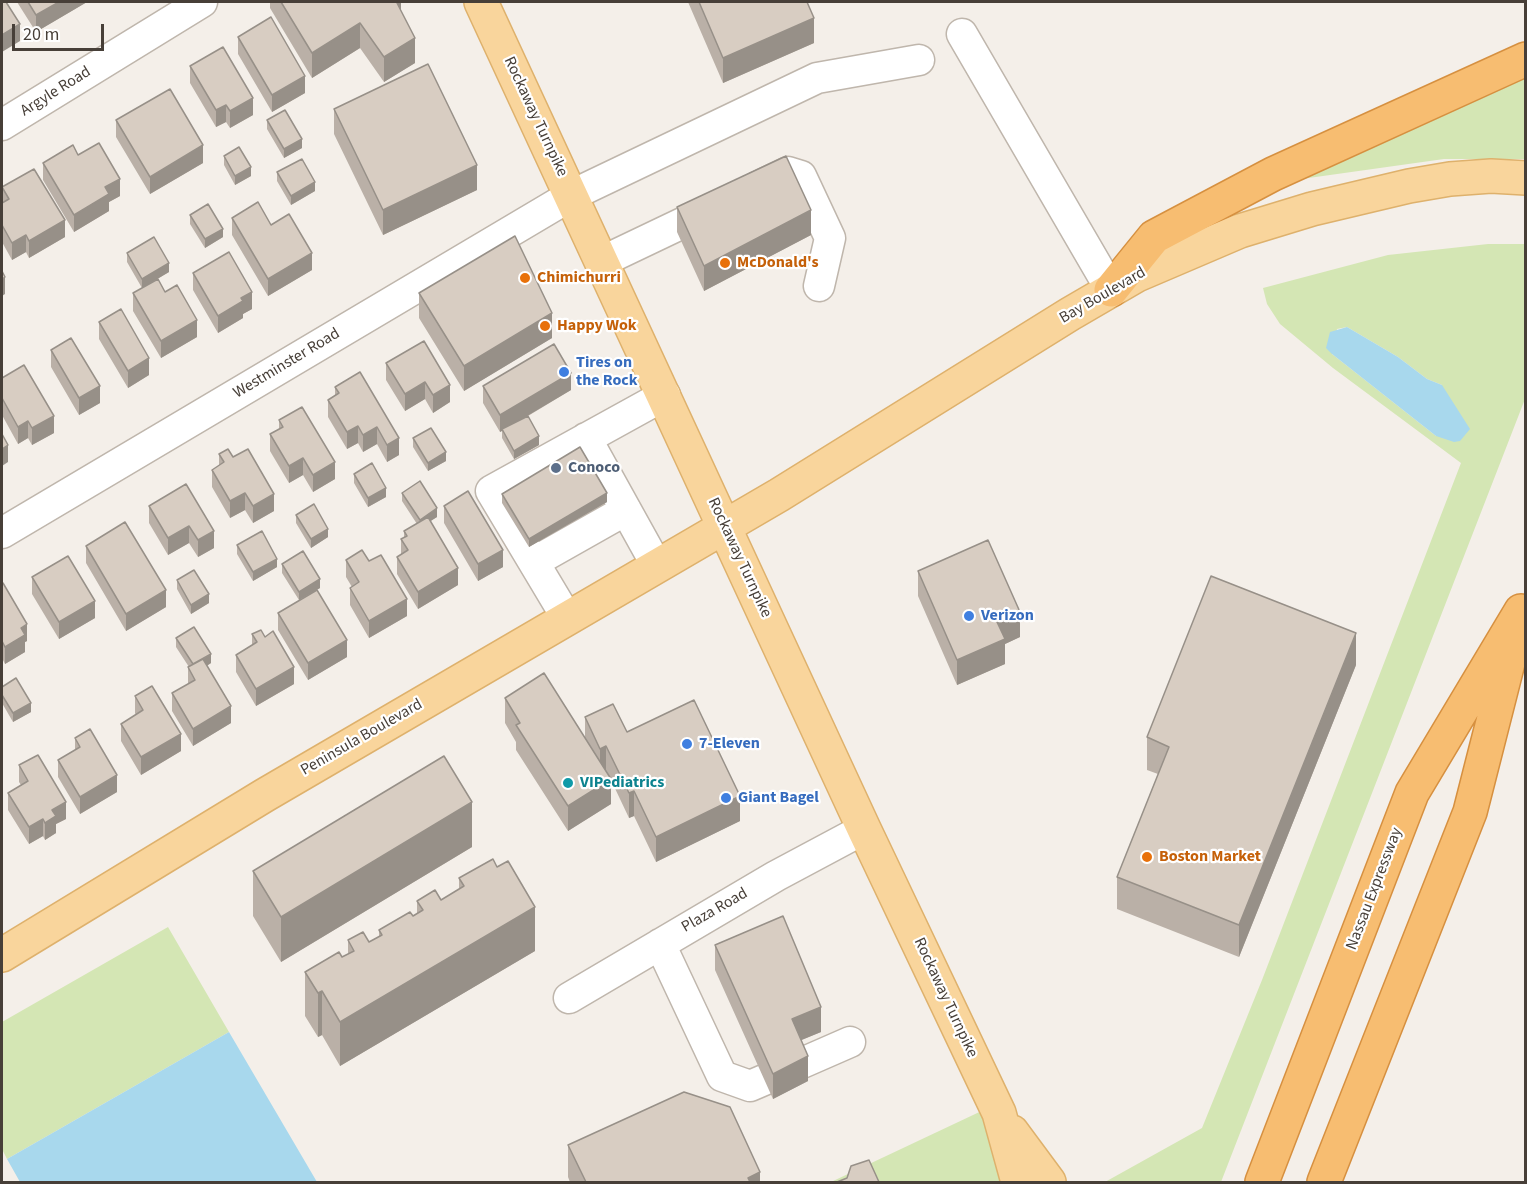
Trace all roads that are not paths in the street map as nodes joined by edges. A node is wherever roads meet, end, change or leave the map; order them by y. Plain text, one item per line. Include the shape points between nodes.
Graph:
1 (202, 2) edge
2 (482, 2) edge
3 (962, 34) dead end
4 (1526, 59) edge
5 (919, 60) dead end
6 (2, 125) edge
7 (1526, 178) edge
8 (572, 195) junction
9 (603, 261) junction
10 (819, 286) dead end
11 (1111, 290) junction
12 (665, 395) junction
13 (586, 438) junction
14 (626, 510) junction
15 (724, 526) junction
16 (2, 533) edge
17 (534, 562) junction
18 (657, 566) junction
19 (1523, 605) edge
20 (567, 618) junction
21 (864, 829) junction
22 (660, 944) junction
23 (2, 955) edge
24 (569, 998) dead end
25 (850, 1042) dead end
26 (802, 1063) edge
27 (764, 1080) edge
28 (999, 1113) junction
29 (1018, 1182) edge
30 (1049, 1182) edge
31 (1262, 1182) edge
32 (1324, 1182) edge

1 - 6 street, Argyle Road
2 - 8 main road, Rockaway Turnpike
3 - 11 street
4 - 11 highway via 1273,174 1154,237
5 - 8 street, Westminster Road via 817,78
7 - 11 main road, Bay Boulevard via 1450,179 1312,209 1204,245
8 - 9 main road, Rockaway Turnpike
8 - 16 street, Westminster Road
9 - 10 street via 788,172 801,176 830,238
9 - 12 main road, Rockaway Turnpike
11 - 15 main road, Bay Boulevard
12 - 13 street
12 - 15 main road, Rockaway Turnpike
13 - 14 street
13 - 17 street via 543,470 491,491
14 - 17 street via 577,529
14 - 18 street
15 - 18 main road, Peninsula Boulevard
15 - 21 main road, Rockaway Turnpike
17 - 20 street
18 - 20 main road, Peninsula Boulevard
19 - 31 highway, Nassau Expressway via 1412,794
19 - 32 highway, Nassau Expressway via 1470,812
20 - 23 main road, Peninsula Boulevard
21 - 22 street, Plaza Road
21 - 28 main road, Rockaway Turnpike
22 - 24 street, Plaza Road
22 - 27 street via 722,1076 750,1086
25 - 26 street
28 - 29 main road, Rockaway Turnpike
28 - 30 main road, Rockaway Turnpike

